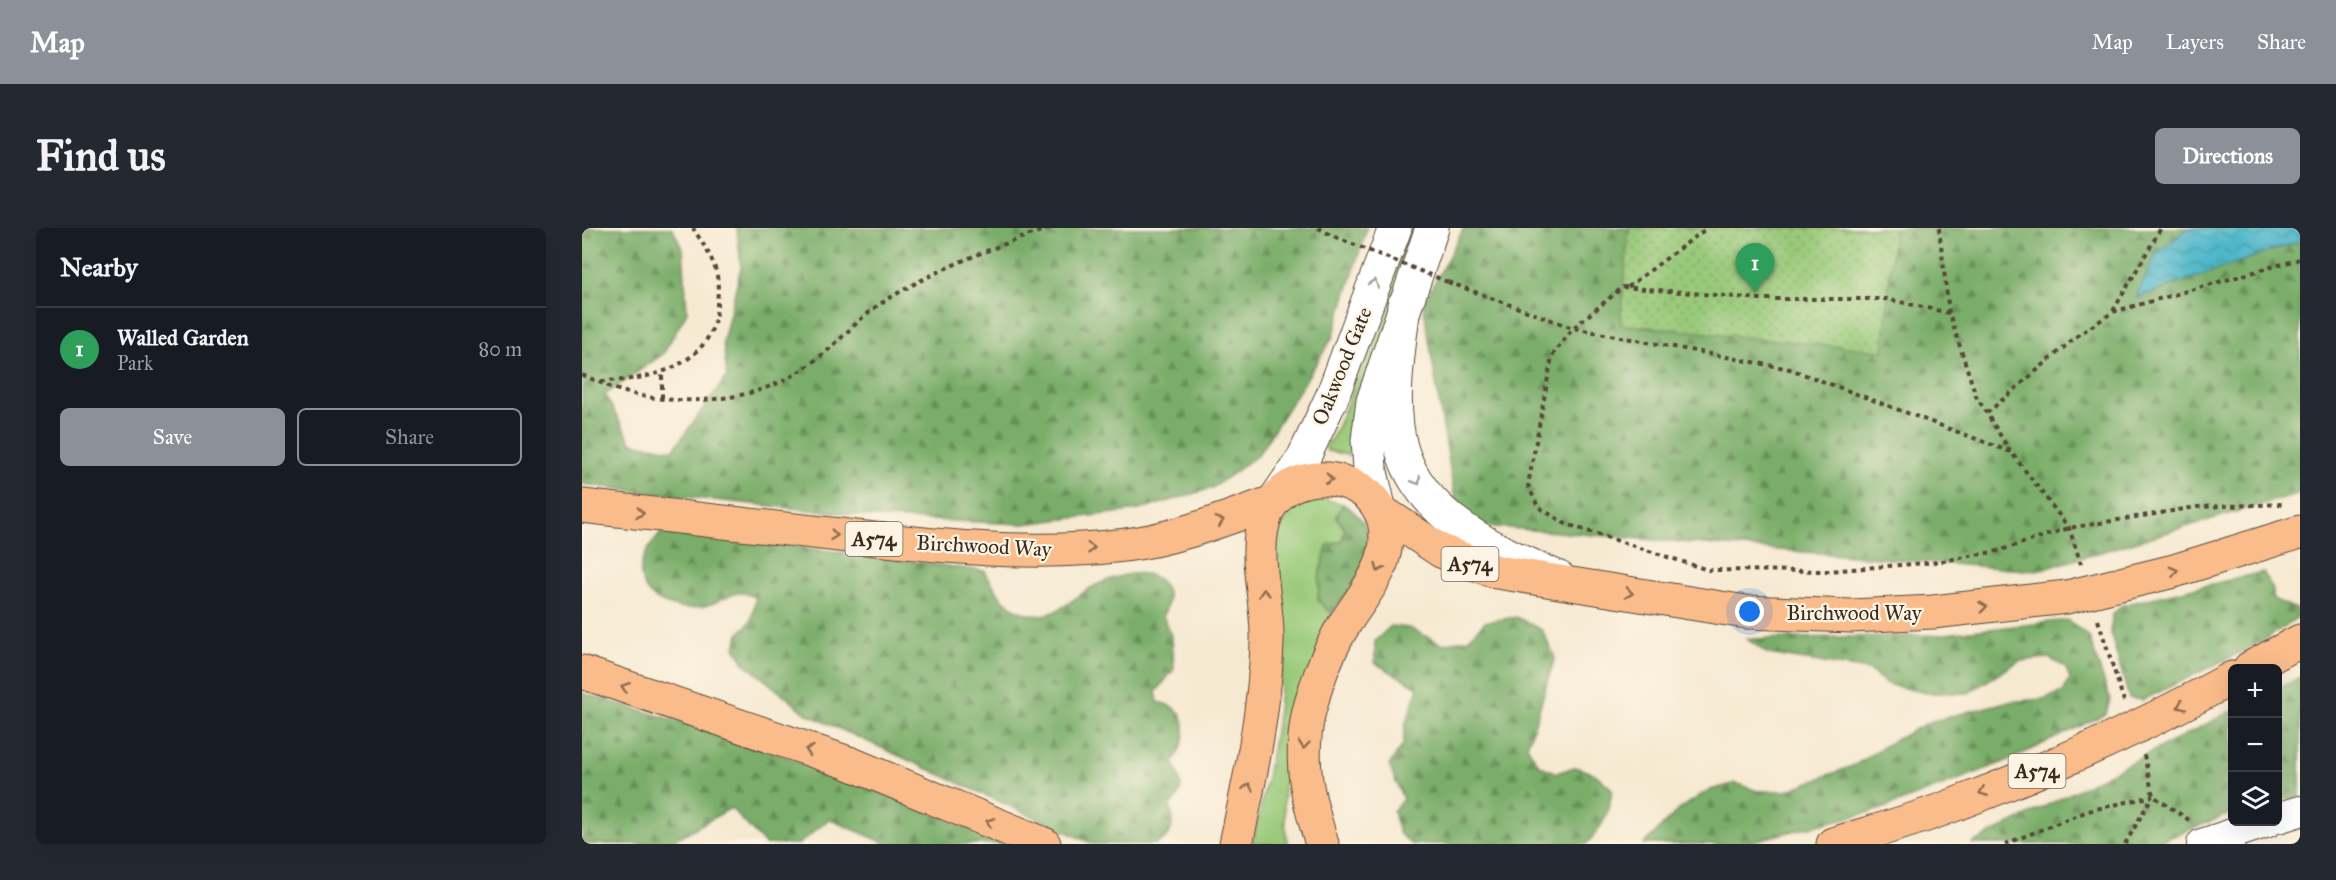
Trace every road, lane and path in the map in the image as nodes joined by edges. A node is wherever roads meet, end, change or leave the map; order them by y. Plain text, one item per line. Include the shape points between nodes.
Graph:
1 (693, 228) edge
2 (1050, 228) edge
3 (1318, 228) edge
4 (1395, 228) edge
5 (1432, 228) edge
6 (1707, 228) edge
7 (1939, 228) edge
8 (2161, 228) edge
9 (2300, 259) edge
10 (1628, 287) junction
11 (1404, 305) junction
12 (2113, 312) junction
13 (1948, 313) junction
14 (1573, 328) junction
15 (662, 372) junction
16 (582, 375) edge
17 (600, 381) junction
18 (662, 398) junction
19 (1987, 413) junction
20 (2011, 452) junction
21 (1274, 500) junction
22 (582, 506) edge
23 (1380, 509) junction
24 (2296, 517) edge
25 (2069, 528) junction
26 (2081, 564) dead end
27 (1572, 583) junction
28 (2097, 620) dead end
29 (2300, 641) edge
30 (2259, 664) edge
31 (582, 672) edge
32 (2228, 680) edge
33 (2125, 705) dead end
34 (2144, 755) dead end
35 (2152, 796) junction
36 (2300, 811) edge
37 (2282, 816) edge
38 (2256, 826) edge
39 (2210, 841) edge
40 (1044, 844) edge
41 (1236, 844) edge
42 (1322, 844) edge
43 (1833, 844) edge
44 (2005, 844) edge
45 (2125, 844) edge

1 - 15 path via 716,269 717,313 711,333 699,351 683,364
2 - 18 path via 991,248 915,282 877,306 822,355 767,388 714,398
3 - 14 path, bridge
21 -> 4 street, Oakwood Gate via 1303,459 1328,406
5 - 11 street, Oakwood Gate
6 - 10 path
7 - 13 path
8 - 12 path
9 - 12 path
10 - 13 path via 1760,299 1887,299
10 - 14 path
11 - 23 street, Oakwood Gate via 1373,401 1368,440
11 -> 27 street via 1398,355 1397,426 1410,471 1455,524
12 - 19 path via 2077,336
13 - 19 path via 1976,396
14 - 20 path via 1790,369
14 - 25 path via 1552,356 1528,485 1538,507 1566,524 1708,570 1828,571 1937,562 1998,551
15 - 17 path
15 - 18 path
16 - 17 path
17 - 18 path via 627,393
19 - 20 path
20 - 25 path
22 -> 21 main road, Birchwood Way / A574 via 939,546 1052,550 1125,545 1167,537
21 -> 23 main road, A574 via 1312,478 1332,478 1365,492
41 -> 21 main road via 1260,715 1267,641 1260,548 1262,528
23 - 27 main road, Birchwood Way / A574 via 1441,551 1470,564
23 -> 42 main road via 1386,545 1382,564 1337,636 1316,684 1309,713 1303,767
24 - 25 path via 2197,507
27 -> 24 main road, Birchwood Way / A574 via 1746,612 1852,616 1933,612 2067,597 2174,571
25 - 26 path
28 - 33 path
29 - 30 main road
40 -> 31 main road via 849,763
32 -> 43 main road, A574 via 2182,706 2067,758 1945,808
34 - 35 path
35 - 39 path
35 - 44 path via 2088,811
35 - 45 path
36 - 37 street
38 - 39 street

